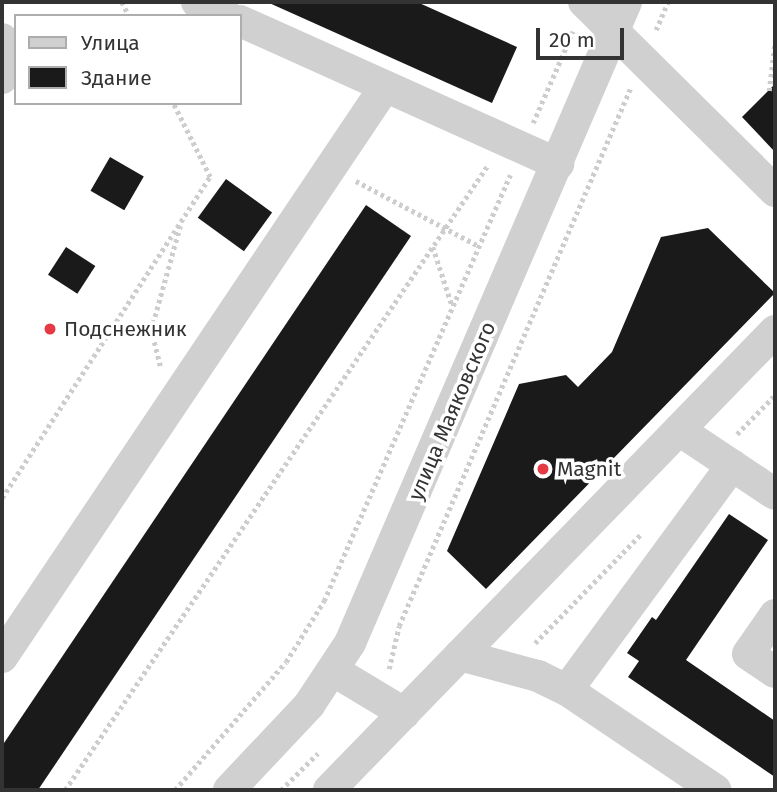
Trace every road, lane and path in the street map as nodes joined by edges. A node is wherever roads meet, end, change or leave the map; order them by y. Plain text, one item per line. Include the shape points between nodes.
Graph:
1 (197, 2) edge
2 (585, 2) edge
3 (668, 2) edge
4 (223, 14) edge
5 (620, 16) edge
6 (242, 23) edge
7 (2, 39) edge
8 (775, 41) edge
9 (14, 52) edge
10 (643, 58) junction
11 (384, 88) junction
12 (769, 91) dead end
13 (174, 105) edge
14 (513, 145) junction
15 (558, 164) junction
16 (331, 168) junction
17 (775, 191) edge
18 (181, 222) junction
19 (445, 228) junction
20 (433, 246) junction
21 (479, 246) junction
22 (453, 306) junction
23 (775, 331) edge
24 (170, 408) junction
25 (678, 430) junction
26 (732, 466) junction
27 (773, 487) edge
28 (2, 498) edge
29 (775, 615) edge
30 (460, 654) junction
31 (2, 657) edge
32 (334, 671) junction
33 (775, 672) edge
34 (568, 690) junction
35 (371, 693) junction
36 (404, 713) junction
37 (320, 751) dead end
38 (65, 790) edge
39 (175, 790) edge
40 (229, 790) edge
41 (281, 790) edge
42 (329, 790) edge
43 (715, 790) edge

1 - 4 street
2 - 5 street
2 - 14 path
3 - 10 path
5 - 10 street
5 - 15 street, улица Маяковского
6 - 11 street
7 - 9 street
8 - 12 path
10 - 17 street
10 - 35 path via 399,626 388,670
11 - 14 street
11 - 16 street
13 - 18 path via 210,177
14 - 15 street
14 - 19 path
14 - 21 path
15 - 32 street, улица Маяковского via 371,600
16 - 19 path
16 - 24 street
18 - 24 path via 151,330
18 - 28 path
19 - 20 path
19 - 21 path
20 - 22 path
20 - 38 path
21 - 22 path
22 - 39 path via 324,601 303,639
23 - 25 street
24 - 31 street
25 - 26 street
25 - 30 street
26 - 27 street
26 - 34 street
29 - 33 street via 748,654
30 - 34 street via 538,676
30 - 36 street
32 - 35 street
32 - 40 street, улица Маяковского via 302,713
34 - 43 street
35 - 36 street
36 - 42 street
37 - 41 path

